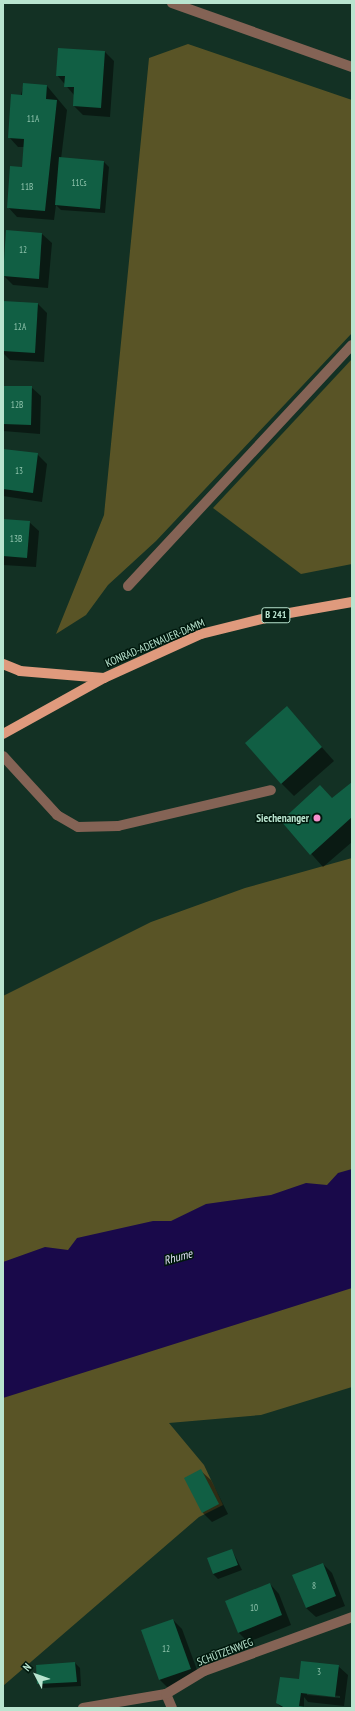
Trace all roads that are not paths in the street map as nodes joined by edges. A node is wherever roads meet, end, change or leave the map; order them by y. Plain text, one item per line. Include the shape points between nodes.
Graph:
1 (172, 3) edge
2 (352, 67) edge
3 (352, 345) edge
4 (128, 586) dead end
5 (352, 602) edge
6 (3, 664) edge
7 (104, 678) junction
8 (3, 734) edge
9 (3, 756) edge
10 (271, 790) dead end
11 (352, 1617) edge
12 (166, 1694) junction
13 (83, 1708) edge
14 (172, 1708) edge

1 - 2 street
3 - 4 street
5 - 7 main road, KONRAD-ADENAUER-DAMM / B 241 via 278,615 201,634
6 - 7 main road via 20,671
7 - 8 main road, KONRAD-ADENAUER-DAMM / B 241
9 - 10 street via 57,815 78,826 118,826
11 - 12 street, SCHÜTZENWEG via 204,1671
12 - 13 street, SCHÜTZENWEG
12 - 14 street

